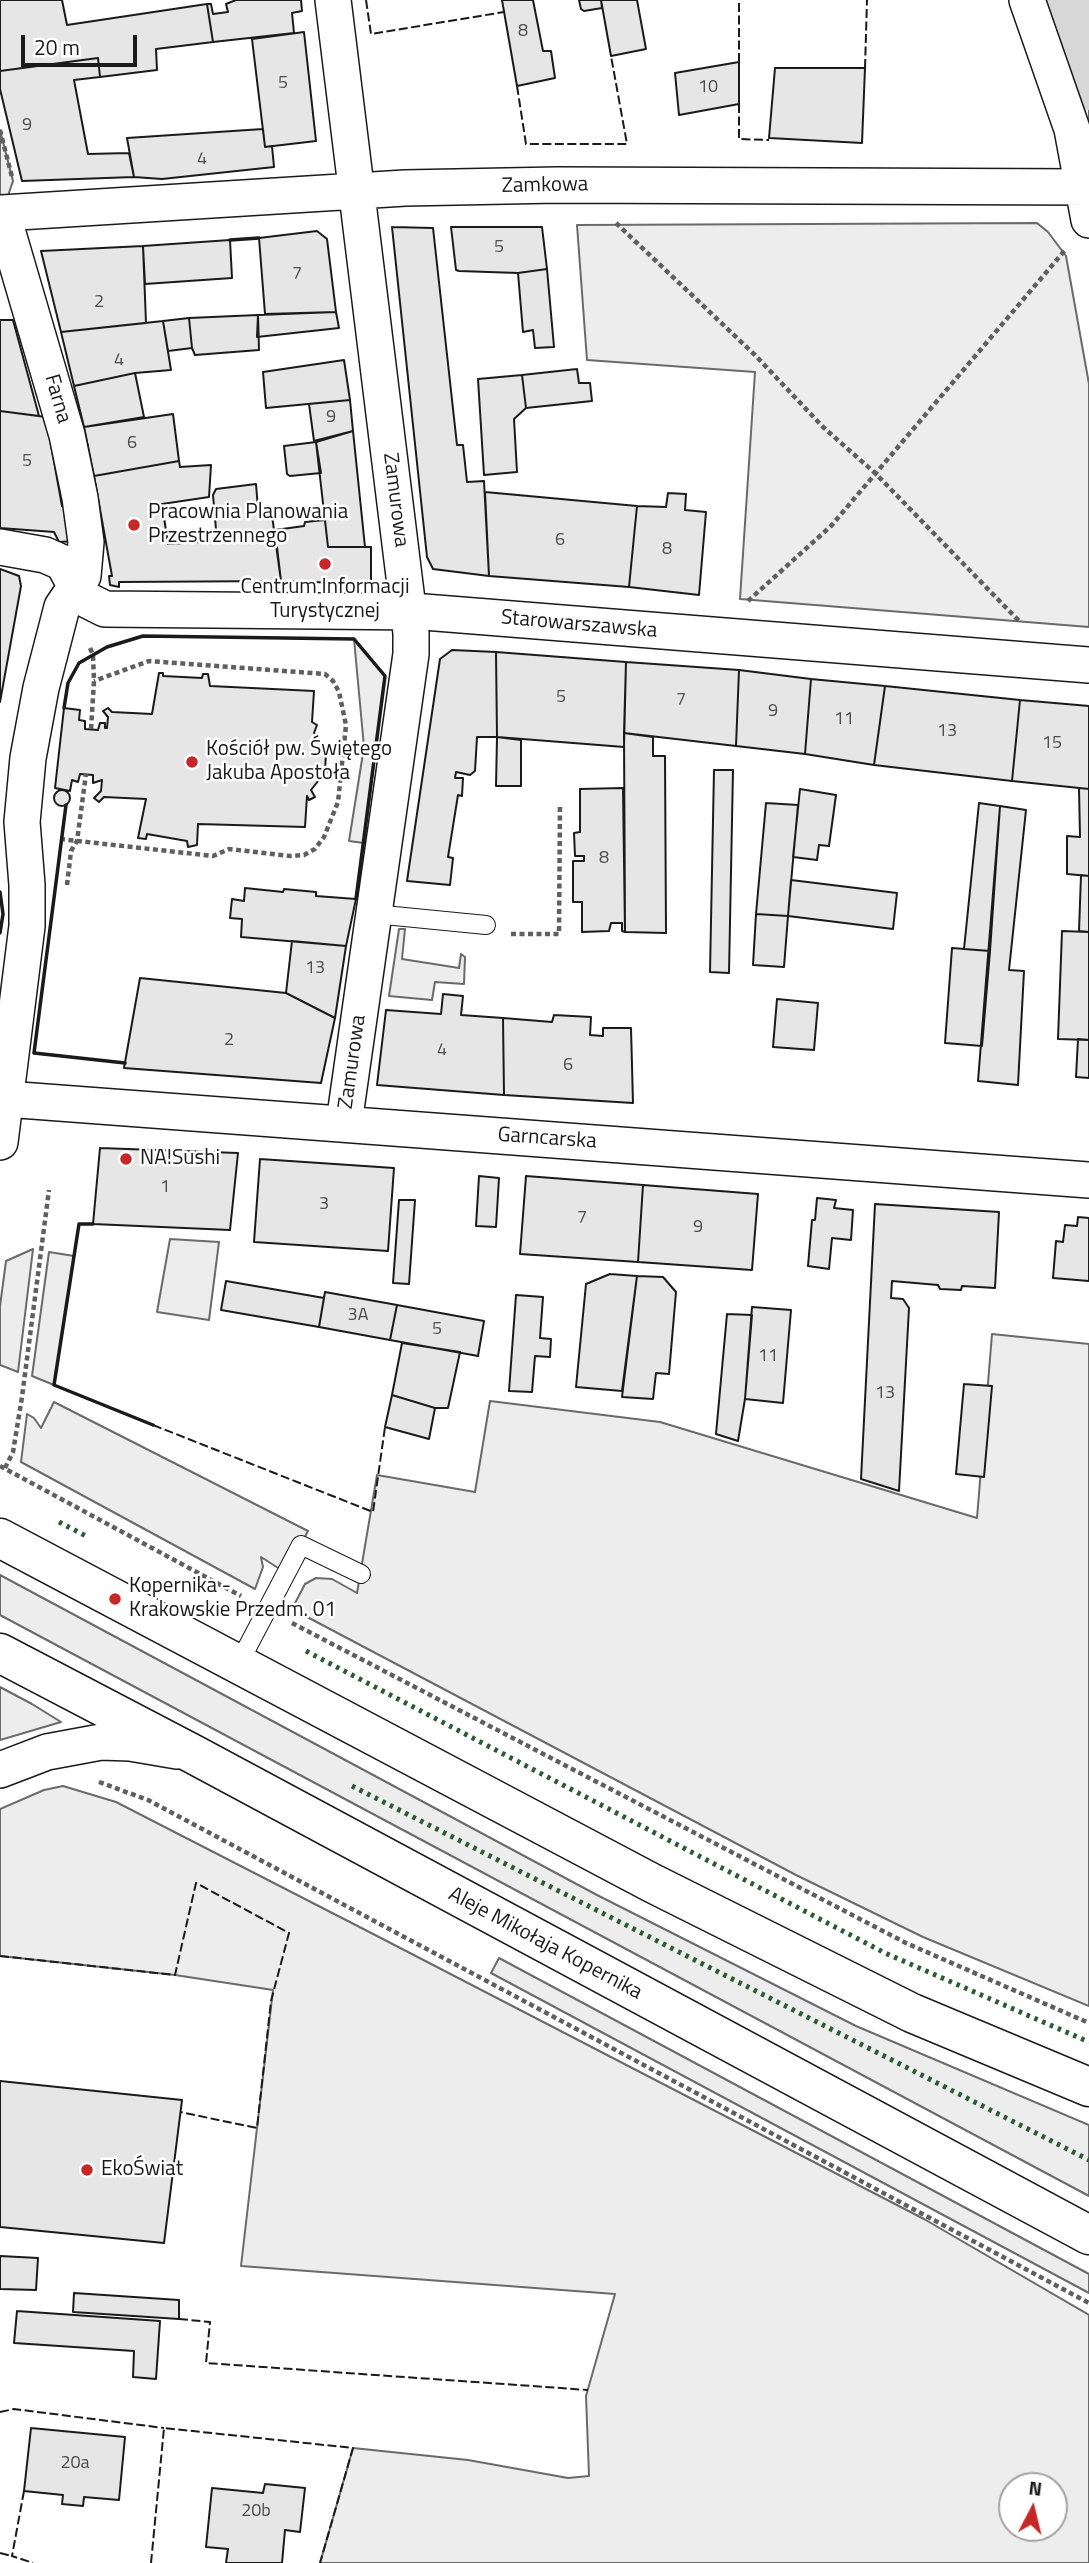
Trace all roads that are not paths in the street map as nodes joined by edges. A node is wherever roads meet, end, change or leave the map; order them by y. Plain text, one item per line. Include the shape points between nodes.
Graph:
1 (333, 0) edge
2 (1027, 0) edge
3 (355, 192) junction
4 (1083, 209) edge
5 (1, 210) edge
6 (0, 547) edge
7 (75, 588) junction
8 (410, 612) junction
9 (1089, 665) edge
10 (11, 848) edge
11 (374, 914) junction
12 (486, 925) dead end
13 (6, 1099) junction
14 (344, 1123) junction
15 (0, 1142) edge
16 (1089, 1180) edge
17 (0, 1538) edge
18 (361, 1574) dead end
19 (0, 1653) edge
20 (239, 1663) junction
21 (193, 1754) junction
22 (0, 1770) edge
23 (1089, 2087) edge
24 (1089, 2235) edge

1 - 3 street, Zamurowa
2 - 4 street via 1072,129
3 - 4 street, Zamkowa via 557,185
3 - 5 street, Zamkowa
3 - 8 street, Zamurowa
5 - 7 street, Farna via 67,435 80,498 85,555 83,576
6 - 7 street, Starowarszawska via 45,555 63,564
7 - 8 street, Starowarszawska via 105,609
7 - 10 street, Farna via 62,607 41,688
8 - 9 street, Starowarszawska
8 - 11 street, Zamurowa via 411,654
10 - 13 street, Farna via 27,885 27,926
11 - 12 lane
11 - 14 street, Zamurowa
13 - 14 street, Garncarska
13 - 15 street, Farna
14 - 16 street, Garncarska
17 - 20 main road
18 - 20 lane via 301,1545
19 - 21 main road, Aleje Mikołaja Kopernika
20 - 23 main road via 652,1883 875,1995
21 - 22 street via 101,1742 47,1752
21 - 24 main road, Aleje Mikołaja Kopernika

